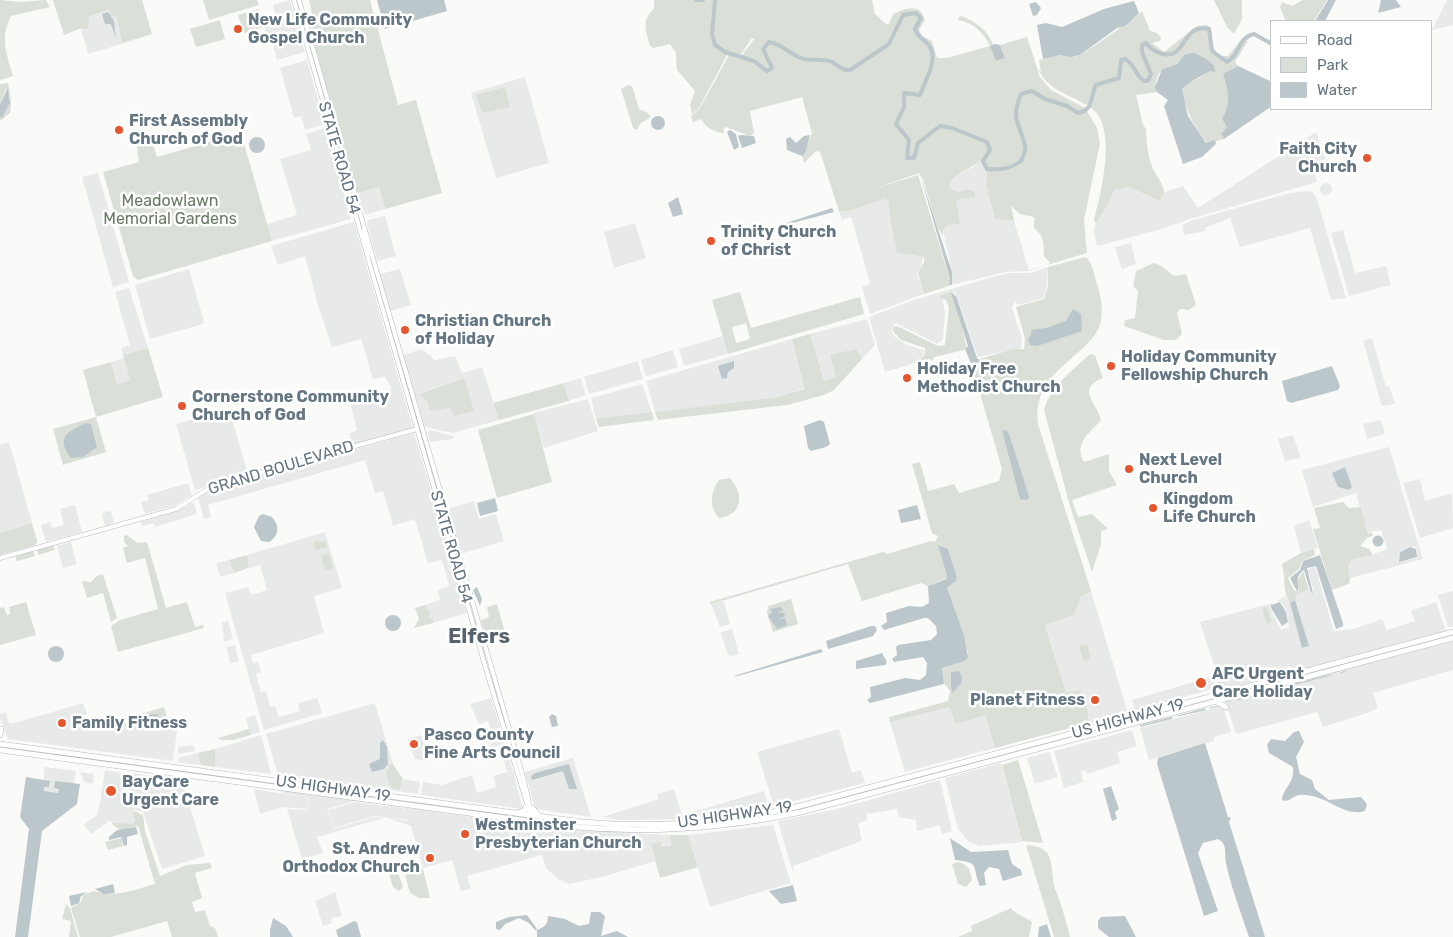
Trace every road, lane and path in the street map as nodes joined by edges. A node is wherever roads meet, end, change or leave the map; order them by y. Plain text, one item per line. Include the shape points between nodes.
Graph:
1 (296, 0) edge
2 (345, 180) junction
3 (373, 257) junction
4 (392, 345) junction
5 (402, 361) junction
6 (399, 367) junction
7 (410, 387) junction
8 (419, 429) junction
9 (428, 469) junction
10 (441, 496) junction
11 (440, 510) junction
12 (453, 537) junction
13 (0, 558) edge
14 (1453, 632) edge
15 (476, 637) junction
16 (1453, 638) edge
17 (490, 664) junction
18 (1333, 667) junction
19 (486, 669) junction
20 (1300, 676) junction
21 (1219, 685) dead end
22 (497, 690) junction
23 (493, 694) junction
24 (1214, 699) junction
25 (1226, 707) dead end
26 (504, 713) junction
27 (503, 725) junction
28 (1058, 738) junction
29 (513, 743) junction
30 (0, 744) edge
31 (0, 750) edge
32 (510, 750) junction
33 (1020, 754) junction
34 (174, 768) junction
35 (521, 768) junction
36 (142, 769) junction
37 (182, 774) junction
38 (217, 774) junction
39 (905, 779) junction
40 (873, 793) junction
41 (343, 796) junction
42 (380, 796) junction
43 (839, 799) junction
44 (416, 806) junction
45 (453, 806) junction
46 (529, 806) junction
47 (516, 814) junction
48 (540, 817) junction
49 (533, 818) junction
50 (662, 828) junction

1 - 2 main road, STATE ROAD 54
1 - 3 main road, STATE ROAD 54
2 - 3 main road via 367,248
2 - 4 main road, STATE ROAD 54
3 - 5 main road, STATE ROAD 54
4 - 5 main road
4 - 6 main road, STATE ROAD 54
5 - 7 main road, STATE ROAD 54
6 - 7 main road
6 - 8 main road, STATE ROAD 54
7 - 8 main road, STATE ROAD 54
8 - 9 main road, STATE ROAD 54
8 - 10 main road, STATE ROAD 54
8 - 13 main road, GRAND BOULEVARD via 214,485 176,509
9 - 10 main road
9 - 11 main road, STATE ROAD 54
10 - 12 main road, STATE ROAD 54
11 - 12 main road
11 - 15 main road, STATE ROAD 54
12 - 17 main road, STATE ROAD 54
14 - 18 highway, US HIGHWAY 19 via 1361,656
15 - 17 main road via 486,664
15 - 19 main road, STATE ROAD 54
16 - 18 highway, US HIGHWAY 19
17 - 22 main road, STATE ROAD 54
18 - 20 highway, US HIGHWAY 19
19 - 22 main road
19 - 23 main road, STATE ROAD 54
20 - 24 highway, US HIGHWAY 19
20 - 24 highway, US HIGHWAY 19 via 1269,687
21 - 24 highway
22 - 26 main road, STATE ROAD 54
23 - 26 main road
23 - 27 main road, STATE ROAD 54
24 - 25 highway
24 - 28 highway, US HIGHWAY 19
24 - 33 highway, US HIGHWAY 19
26 - 29 main road, STATE ROAD 54
27 - 29 main road
27 - 32 main road, STATE ROAD 54
28 - 33 highway
28 - 39 highway, US HIGHWAY 19
29 - 35 main road, STATE ROAD 54
30 - 34 highway, US HIGHWAY 19
31 - 36 highway, US HIGHWAY 19
32 - 35 main road
32 - 46 main road, STATE ROAD 54
33 - 40 highway, US HIGHWAY 19
34 - 36 highway via 166,771
34 - 38 highway, US HIGHWAY 19
35 - 46 main road, STATE ROAD 54
36 - 37 highway, US HIGHWAY 19
37 - 38 highway
37 - 41 highway, US HIGHWAY 19
38 - 42 highway, US HIGHWAY 19
39 - 40 highway
39 - 43 highway, US HIGHWAY 19
40 - 43 highway, US HIGHWAY 19
41 - 42 highway
41 - 44 highway, US HIGHWAY 19
42 - 45 highway, US HIGHWAY 19
43 - 50 highway, US HIGHWAY 19 via 760,815
43 - 50 highway, US HIGHWAY 19 via 823,806 748,822
44 - 45 highway via 423,803
44 - 49 highway, US HIGHWAY 19
45 - 47 highway, US HIGHWAY 19
46 - 47 highway
46 - 48 highway
46 - 49 main road, STATE ROAD 54
47 - 49 highway, US HIGHWAY 19
48 - 49 highway, US HIGHWAY 19
48 - 50 highway, US HIGHWAY 19
49 - 50 highway, US HIGHWAY 19 via 633,830

